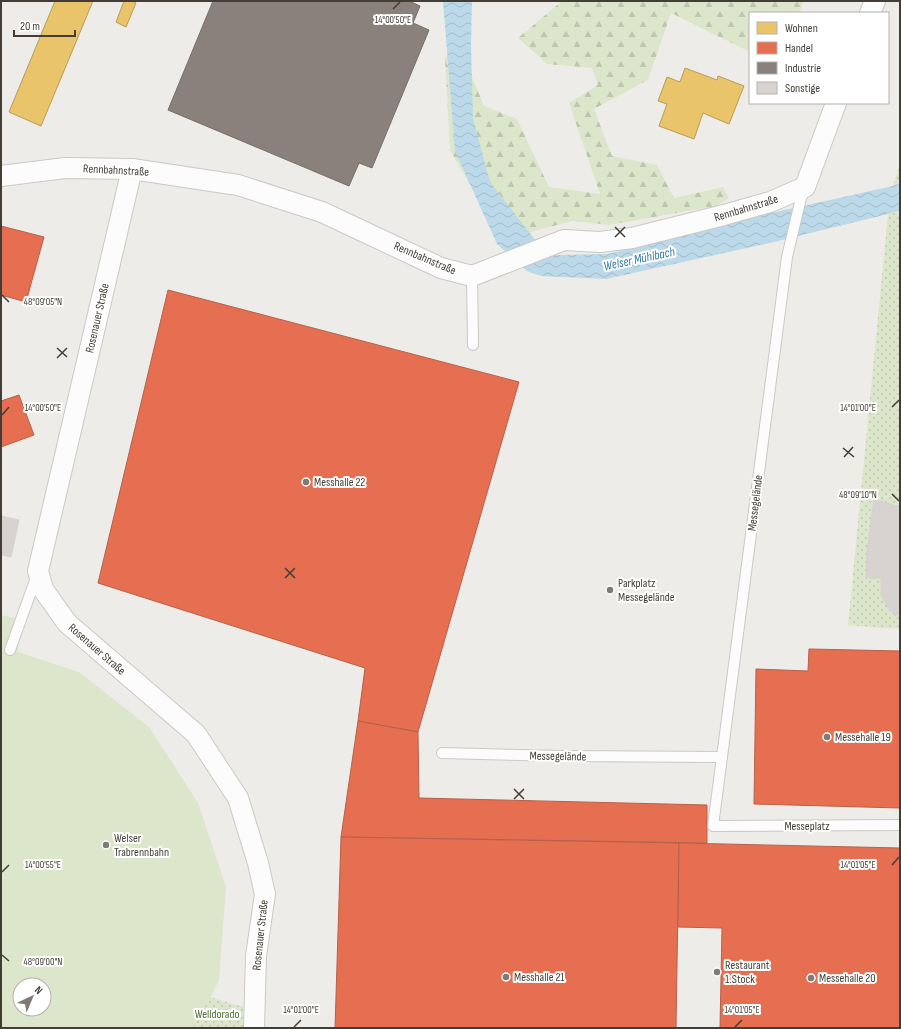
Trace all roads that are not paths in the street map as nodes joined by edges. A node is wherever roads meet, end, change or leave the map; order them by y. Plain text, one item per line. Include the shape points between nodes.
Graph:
1 (875, 1) edge
2 (870, 12) edge
3 (836, 104) edge
4 (132, 169) junction
5 (1, 176) edge
6 (803, 192) junction
7 (472, 276) junction
8 (473, 345) dead end
9 (38, 571) junction
10 (10, 650) dead end
11 (442, 753) dead end
12 (722, 757) junction
13 (900, 825) edge
14 (713, 826) joint
15 (254, 1028) edge

1 - 2 street
3 - 6 street
4 - 5 street, Rennbahnstraße via 65,168
4 - 7 street, Rennbahnstraße via 238,185 322,212 441,268
4 - 9 street, Rosenauer Straße
6 - 7 street, Rennbahnstraße via 632,238 600,242 564,240
6 - 12 lane, Messegelände via 787,257
7 - 8 lane
9 - 10 lane
9 - 15 street, Rosenauer Straße via 43,589 67,623 196,734 238,798 265,894 256,956
11 - 12 lane, Messegelände
12 - 14 lane, Messegelände
13 - 14 lane, Messeplatz

